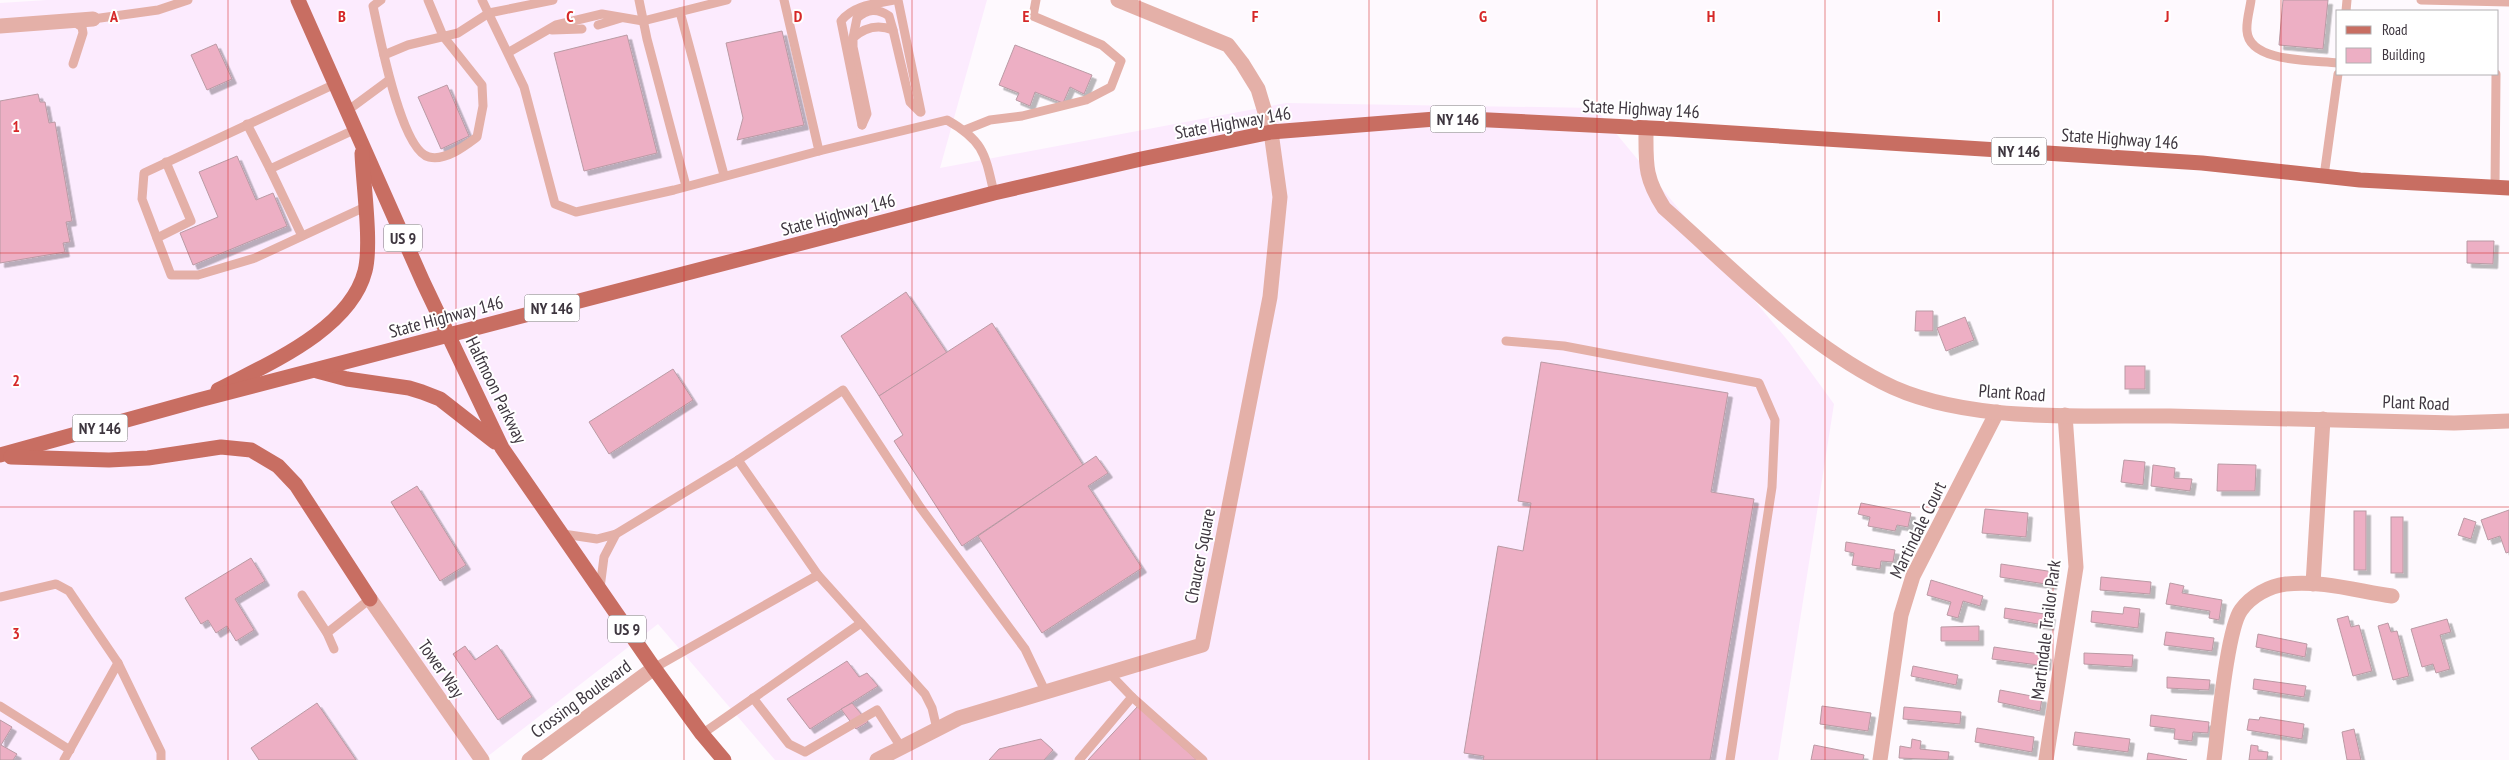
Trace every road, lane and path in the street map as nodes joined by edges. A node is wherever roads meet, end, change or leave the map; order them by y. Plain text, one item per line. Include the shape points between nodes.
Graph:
1 (188, 0) edge
2 (298, 0) edge
3 (381, 0) edge
4 (428, 0) edge
5 (482, 0) edge
6 (553, 0) edge
7 (639, 0) edge
8 (726, 0) edge
9 (784, 0) edge
10 (894, 0) edge
11 (898, 0) edge
12 (1036, 0) edge
13 (1118, 0) edge
14 (2251, 0) edge
15 (2421, 0) edge
16 (2509, 2) edge
17 (2496, 7) edge
18 (680, 12) junction
19 (489, 13) junction
20 (624, 18) junction
21 (93, 19) joint
22 (74, 21) junction
23 (643, 21) junction
24 (598, 25) dead end
25 (0, 26) edge
26 (582, 29) dead end
27 (547, 30) junction
28 (893, 30) junction
29 (443, 36) junction
30 (853, 38) junction
31 (509, 52) junction
32 (384, 55) junction
33 (2336, 62) edge
34 (73, 64) dead end
35 (2338, 75) edge
36 (2496, 75) edge
37 (389, 80) junction
38 (335, 84) junction
39 (347, 111) junction
40 (920, 112) junction
41 (248, 124) junction
42 (862, 125) junction
43 (923, 125) junction
44 (1646, 128) junction
45 (965, 130) junction
46 (1271, 132) junction
47 (358, 135) junction
48 (865, 138) junction
49 (819, 150) junction
50 (166, 162) junction
51 (270, 169) junction
52 (724, 175) junction
53 (2324, 176) junction
54 (686, 186) junction
55 (2502, 187) edge
56 (994, 193) junction
57 (365, 207) junction
58 (302, 236) junction
59 (157, 238) junction
60 (448, 335) junction
61 (1506, 341) dead end
62 (314, 370) junction
63 (199, 400) junction
64 (1997, 412) junction
65 (2065, 414) junction
66 (2322, 419) junction
67 (2509, 421) edge
68 (502, 448) junction
69 (0, 456) edge
70 (738, 460) junction
71 (559, 532) junction
72 (616, 534) junction
73 (818, 575) junction
74 (2312, 584) junction
75 (600, 591) junction
76 (302, 595) dead end
77 (2392, 596) dead end
78 (0, 597) edge
79 (370, 599) junction
80 (861, 623) junction
81 (327, 633) junction
82 (334, 649) dead end
83 (118, 662) junction
84 (654, 668) junction
85 (1109, 673) junction
86 (1046, 693) junction
87 (1132, 697) junction
88 (753, 698) junction
89 (0, 706) edge
90 (937, 729) junction
91 (702, 734) junction
92 (901, 747) junction
93 (70, 750) junction
94 (64, 760) edge
95 (161, 760) edge
96 (482, 760) edge
97 (530, 760) edge
98 (724, 760) edge
99 (878, 760) edge
100 (1078, 760) edge
101 (1203, 760) edge
102 (1730, 760) edge
103 (1880, 760) edge
104 (2046, 760) edge
105 (2214, 760) edge

1 - 21 lane via 158,10
2 - 38 main road, Halfmoon Parkway / US 9
3 - 32 lane via 373,6
4 - 29 lane
5 - 19 lane
6 - 19 lane
7 - 23 lane
8 - 18 lane
9 - 49 lane
10 - 42 lane via 856,8 841,21
11 - 40 lane
12 - 45 lane via 1033,16 1102,45 1121,61 1111,87 1086,100 1022,116 990,120
13 - 46 street via 1228,45 1258,89
14 - 33 lane via 2247,32 2253,46 2266,55
15 - 17 lane
16 - 17 lane
18 - 23 lane
18 - 52 lane
19 - 29 lane via 458,32
19 - 31 lane
20 - 23 lane
20 - 24 lane
20 - 27 lane via 602,14
21 - 22 street
22 - 25 street
22 - 34 lane via 82,26 83,34
23 - 54 lane
26 - 27 lane
27 - 31 lane
28 - 30 lane via 883,26 870,27
28 - 30 lane via 889,16 872,10 857,18
28 - 40 lane via 910,102
29 - 32 lane
29 - 37 lane via 482,85 483,106 477,137 455,152 431,158 422,154 414,143
30 - 42 lane via 867,114
31 - 54 lane via 524,87 555,204 576,212
32 - 37 lane
35 - 53 lane
36 - 55 lane
37 - 39 lane
38 - 39 main road, Halfmoon Parkway / US 9
38 - 41 lane
39 - 47 main road, Halfmoon Parkway / US 9
40 - 43 lane
41 - 50 lane
41 - 51 lane
42 - 48 lane
43 - 45 lane via 947,120
43 - 48 lane
44 - 46 main road, State Highway 146 / NY 146 via 1448,118
44 - 53 main road, State Highway 146 / NY 146 via 2202,163
44 - 64 street, Plant Road via 1646,167 1651,187 1664,208 1786,316 1844,360 1883,383 1946,405
45 - 56 lane via 985,153
46 - 56 main road, State Highway 146 / NY 146
46 - 85 street, Chaucer Square via 1280,197 1270,298 1202,645
47 - 51 lane
47 - 57 main road
47 - 60 main road, Halfmoon Parkway / US 9
48 - 49 lane
49 - 52 lane
50 - 59 lane via 144,172 142,199
50 - 59 lane via 191,221
51 - 58 lane
52 - 54 lane
53 - 55 main road, State Highway 146 / NY 146
56 - 60 main road, State Highway 146 / NY 146
57 - 58 lane
57 - 63 main road via 365,271 347,306 333,321 295,348
58 - 59 lane via 255,258 198,276 171,275
60 - 62 main road, State Highway 146 / NY 146
60 - 68 main road, Halfmoon Parkway / US 9
61 - 102 lane via 1564,346 1758,384 1774,420 1772,487
62 - 63 main road, State Highway 146 / NY 146
62 - 68 main road via 347,379 409,388 440,399
63 - 69 main road, State Highway 146 / NY 146
64 - 65 street, Plant Road
64 - 103 street, Martindale Court via 1913,576 1901,615
65 - 66 street, Plant Road
65 - 104 street, Martindale Trailor Park via 2076,567
66 - 67 street, Plant Road via 2454,423
66 - 74 street
68 - 71 main road, Halfmoon Parkway / US 9
69 - 79 main road via 109,460 148,458 221,446 251,450 278,466 296,485
70 - 72 lane
70 - 73 lane
70 - 86 lane via 843,390 920,507 1025,649
71 - 72 lane via 583,539
71 - 75 main road, Halfmoon Parkway / US 9
72 - 75 lane via 604,557
73 - 80 lane
73 - 84 lane
74 - 77 street
74 - 105 street via 2285,584 2262,591 2240,611 2231,641
75 - 84 main road, Halfmoon Parkway / US 9
76 - 81 lane
78 - 83 lane via 56,584 70,591
79 - 81 lane
79 - 96 street, Tower Way
80 - 88 lane
80 - 90 lane via 925,694
81 - 82 lane
83 - 93 lane
83 - 95 lane via 161,752
84 - 91 main road, Halfmoon Parkway / US 9
84 - 97 street, Crossing Boulevard
85 - 86 street, Chaucer Square
85 - 87 lane
86 - 90 street, Chaucer Square via 959,718
87 - 100 lane
87 - 101 lane
88 - 91 lane
88 - 92 lane via 789,744 806,752 877,710
89 - 93 lane
90 - 92 street, Chaucer Square
91 - 98 main road, Halfmoon Parkway / US 9
92 - 99 street, Chaucer Square
93 - 94 lane

